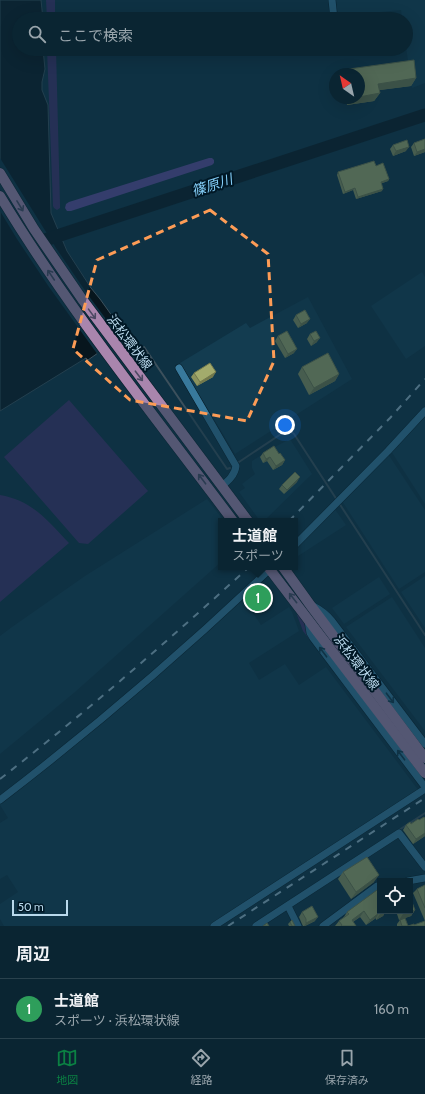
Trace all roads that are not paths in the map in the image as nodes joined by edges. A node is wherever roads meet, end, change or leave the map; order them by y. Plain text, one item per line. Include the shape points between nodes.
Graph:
1 (332, 0) edge
2 (333, 12) edge
3 (0, 173) edge
4 (0, 196) edge
5 (118, 349) junction
6 (109, 356) junction
7 (178, 368) dead end
8 (425, 412) edge
9 (225, 490) junction
10 (218, 501) junction
11 (232, 518) edge
12 (246, 518) edge
13 (298, 542) edge
14 (267, 570) edge
15 (271, 570) edge
16 (285, 570) edge
17 (311, 606) junction
18 (308, 618) junction
19 (379, 705) junction
20 (425, 744) edge
21 (425, 758) edge
22 (425, 773) edge
23 (425, 788) edge
24 (0, 800) edge
25 (425, 867) edge
26 (425, 878) edge
27 (413, 880) edge
28 (377, 886) edge
29 (288, 906) junction
30 (214, 926) edge
31 (256, 926) edge
32 (298, 926) edge
33 (322, 926) edge

1 - 2 street
3 -> 5 main road, 浜松環状線 via 34,229
6 -> 4 main road, 浜松環状線 via 72,306
5 - 6 main road
5 -> 9 main road, 浜松環状線
10 -> 6 main road, 浜松環状線
7 - 9 street via 236,466
8 - 13 street
9 - 10 main road
9 - 12 main road, 浜松環状線
10 - 11 main road, 浜松環状線
14 - 24 street via 194,640
18 -> 15 main road, 浜松環状線
16 - 17 main road, 浜松環状線
17 - 19 main road, 浜松環状線
17 -> 20 street via 332,621
18 - 19 main road, 浜松環状線
23 -> 18 street via 313,638
19 - 21 main road, 浜松環状線
19 - 22 main road, 浜松環状線
23 - 30 street
25 - 29 street via 399,833
26 - 27 street
28 - 33 street
29 - 31 street
29 - 32 street

